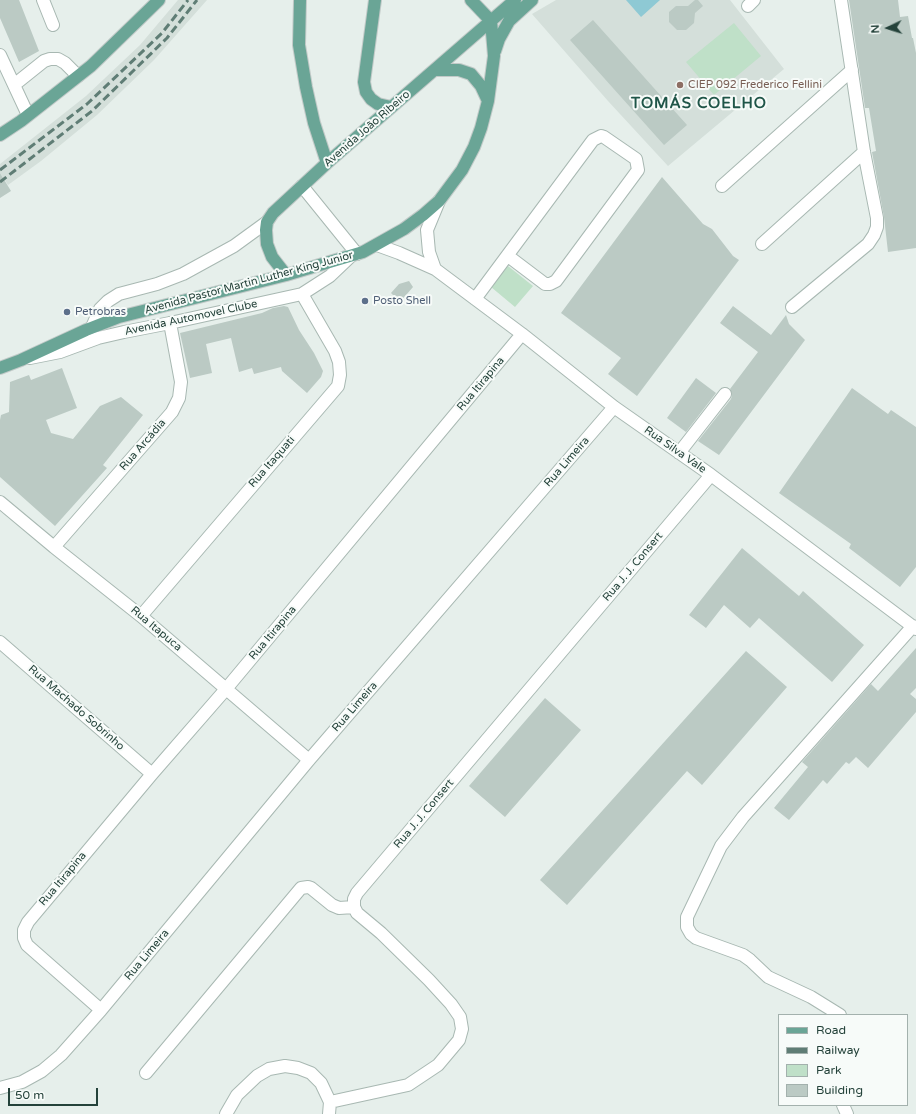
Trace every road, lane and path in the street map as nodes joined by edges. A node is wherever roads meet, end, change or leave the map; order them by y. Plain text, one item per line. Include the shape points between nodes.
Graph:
1 (43, 0) edge
2 (159, 0) edge
3 (300, 0) edge
4 (375, 0) edge
5 (471, 0) edge
6 (515, 0) edge
7 (532, 0) edge
8 (841, 0) edge
9 (491, 21) junction
10 (53, 25) dead end
11 (0, 55) edge
12 (494, 56) junction
13 (436, 70) junction
14 (852, 70) junction
15 (78, 76) junction
16 (14, 85) junction
17 (488, 101) junction
18 (391, 107) junction
19 (28, 115) junction
20 (0, 135) edge
21 (864, 152) junction
22 (327, 163) junction
23 (302, 186) junction
24 (722, 186) dead end
25 (439, 200) junction
26 (267, 222) junction
27 (762, 244) dead end
28 (377, 245) junction
29 (354, 255) junction
30 (508, 256) junction
31 (436, 269) junction
32 (286, 275) junction
33 (302, 294) junction
34 (475, 300) junction
35 (792, 307) dead end
36 (170, 323) junction
37 (92, 327) junction
38 (522, 334) junction
39 (21, 360) junction
40 (0, 368) edge
41 (725, 394) dead end
42 (614, 407) junction
43 (679, 453) junction
44 (711, 475) junction
45 (0, 502) edge
46 (54, 547) junction
47 (141, 616) junction
48 (914, 628) edge
49 (0, 642) edge
50 (226, 689) junction
51 (309, 760) junction
52 (152, 774) junction
53 (354, 907) junction
54 (101, 1010) junction
55 (838, 1014) edge
56 (146, 1073) dead end
57 (0, 1088) edge
58 (330, 1108) edge
59 (226, 1114) edge

1 - 10 street
2 - 15 main road
3 - 22 main road via 299,45 314,123
4 - 18 main road via 364,82 370,99
5 - 9 main road
6 - 9 main road, Avenida João Ribeiro
7 - 12 main road via 509,21 498,39
8 - 14 street
9 - 12 main road, Avenida Pastor Martin Luther King Junior
9 - 13 main road, Avenida João Ribeiro
11 - 16 street
12 - 17 main road, Avenida Pastor Martin Luther King Junior
13 - 17 main road via 459,70 471,74 481,86
13 - 18 main road, Avenida João Ribeiro
14 - 21 street
14 - 24 street
15 - 16 street via 66,63 50,59
15 - 19 main road
16 - 19 street
17 - 25 main road, Avenida Pastor Martin Luther King Junior via 474,147 462,170
18 - 22 main road, Avenida João Ribeiro
19 - 20 main road
21 - 27 street
21 - 35 street via 877,218 874,235 868,244
22 - 23 main road, Avenida João Ribeiro
23 - 26 main road, Avenida João Ribeiro
23 - 29 street
25 - 28 main road, Avenida Pastor Martin Luther King Junior via 404,229
25 - 31 street via 427,230 429,252
26 - 32 main road via 267,244 272,257
26 - 37 street via 234,246 183,274 158,284 119,294 100,309
28 - 29 main road, Avenida Pastor Martin Luther King Junior
28 - 31 street, Rua Silva Vale
29 - 32 main road, Avenida Pastor Martin Luther King Junior
29 - 33 street, Avenida Automovel Clube via 330,276
30 - 30 street via 596,137 604,137 636,159 638,170 556,281 545,284
30 - 34 street
31 - 34 street, Rua Silva Vale
32 - 37 main road, Avenida Pastor Martin Luther King Junior via 119,317
33 - 36 street, Avenida Automovel Clube
33 - 47 street, Rua Itaquati via 335,351 339,362 338,386
34 - 38 street, Rua Silva Vale
36 - 39 street, Avenida Automovel Clube via 104,337 60,352
36 - 46 street, Rua Arcádia via 181,382 179,398 172,412
37 - 39 main road, Avenida Pastor Martin Luther King Junior
38 - 42 street, Rua Silva Vale
38 - 50 street, Rua Itirapina
39 - 40 main road, Avenida Pastor Martin Luther King Junior
41 - 43 street
42 - 43 street, Rua Silva Vale
42 - 51 street, Rua Limeira
43 - 44 street, Rua Silva Vale
44 - 48 street, Rua Silva Vale
44 - 53 street, Rua J. J. Consert via 357,893
45 - 46 street, Rua Itapuca
46 - 47 street, Rua Itapuca
47 - 50 street, Rua Itapuca
48 - 55 street via 743,817 722,846 687,917 687,927 696,938 743,955 768,977 811,997
49 - 52 street, Rua Machado Sobrinho
50 - 51 street, Rua Itapuca
50 - 52 street, Rua Itirapina
51 - 54 street, Rua Limeira
52 - 54 street, Rua Itirapina via 32,916 24,930 27,945
53 - 56 street via 339,908 311,888 301,888
53 - 58 street via 357,913 381,933 447,999 460,1017 462,1029 459,1040 438,1065 408,1085
54 - 57 street, Rua Limeira via 62,1055 42,1071 22,1082
58 - 59 street via 321,1083 311,1073 285,1066 269,1069 257,1076 237,1095

